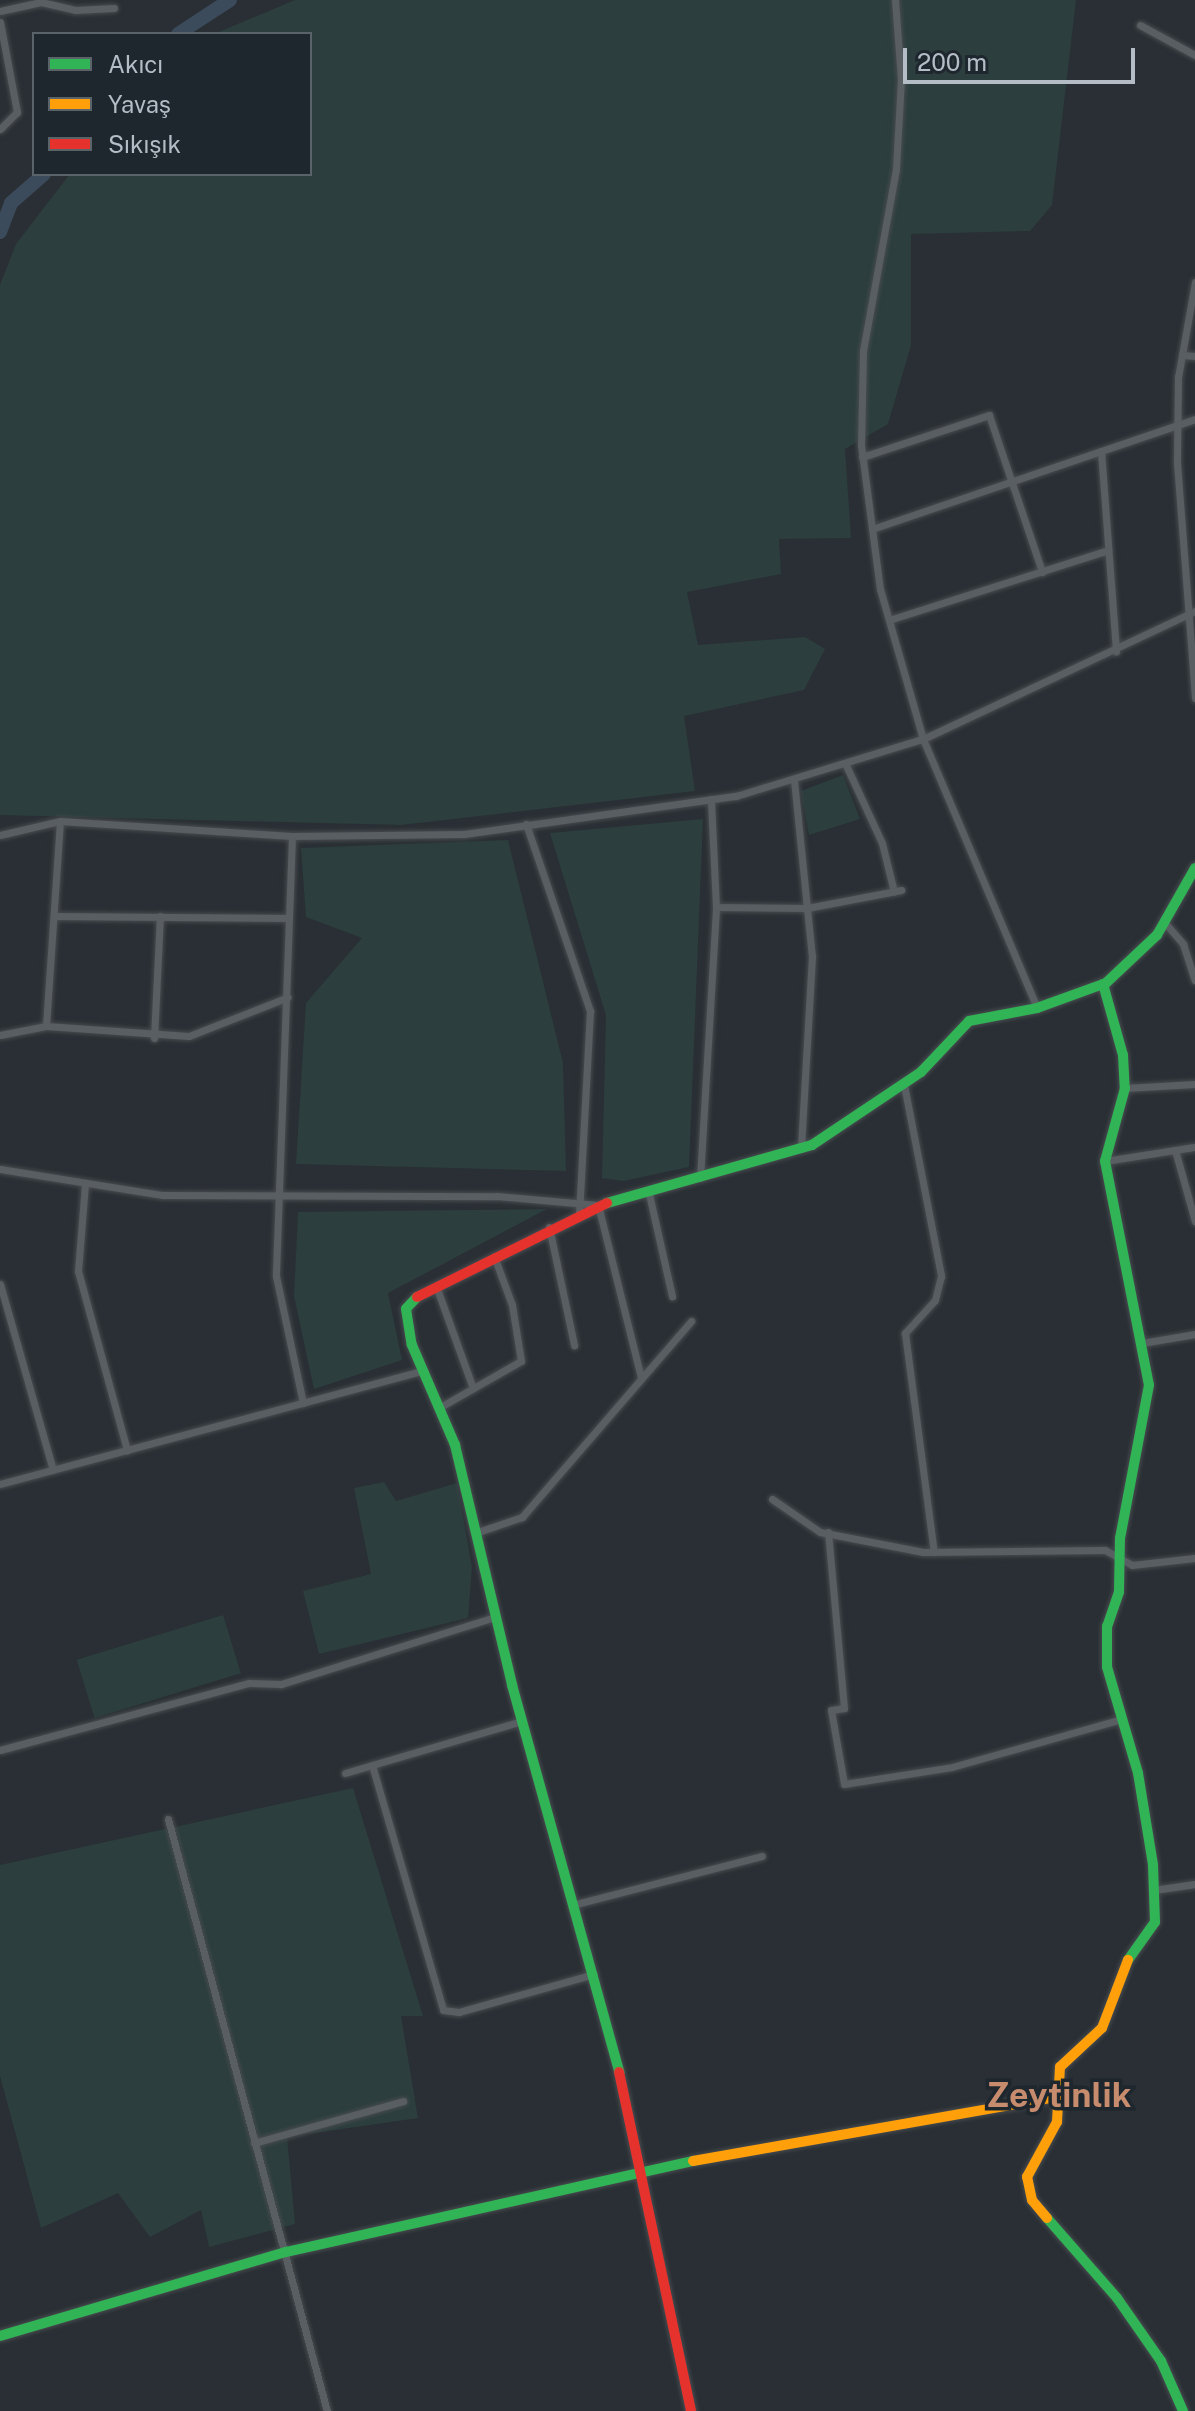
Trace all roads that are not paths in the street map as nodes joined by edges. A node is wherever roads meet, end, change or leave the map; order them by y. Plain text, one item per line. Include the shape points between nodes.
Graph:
1 (895, 0) edge
2 (108, 5) edge
3 (0, 11) edge
4 (0, 22) edge
5 (1140, 25) dead end
6 (1195, 55) edge
7 (0, 129) edge
8 (1195, 282) edge
9 (1182, 355) junction
10 (1195, 356) edge
11 (1195, 419) edge
12 (1177, 424) junction
13 (1101, 451) junction
14 (862, 457) junction
15 (1012, 479) junction
16 (872, 529) junction
17 (1108, 550) junction
18 (1042, 572) junction
19 (1193, 612) edge
20 (889, 620) junction
21 (1116, 651) junction
22 (1195, 698) edge
23 (923, 739) junction
24 (845, 763) junction
25 (794, 780) junction
26 (711, 799) junction
27 (60, 821) junction
28 (526, 824) junction
29 (0, 835) edge
30 (292, 836) junction
31 (1195, 868) edge
32 (1192, 883) edge
33 (716, 907) junction
34 (807, 908) junction
35 (56, 916) junction
36 (160, 916) junction
37 (288, 918) junction
38 (1165, 923) junction
39 (1195, 980) edge
40 (1103, 984) junction
41 (288, 997) junction
42 (1037, 1008) junction
43 (46, 1026) junction
44 (0, 1035) edge
45 (154, 1038) junction
46 (1195, 1084) edge
47 (904, 1085) junction
48 (1125, 1088) junction
49 (1194, 1147) edge
50 (801, 1149) junction
51 (1175, 1150) junction
52 (1105, 1161) junction
53 (0, 1169) edge
54 (700, 1178) junction
55 (85, 1184) junction
56 (649, 1194) junction
57 (279, 1199) junction
58 (579, 1201) junction
59 (598, 1205) junction
60 (579, 1214) junction
61 (1195, 1221) edge
62 (549, 1227) junction
63 (494, 1256) junction
64 (0, 1284) edge
65 (436, 1286) junction
66 (672, 1296) dead end
67 (3, 1306) edge
68 (691, 1321) dead end
69 (1195, 1334) edge
70 (1142, 1343) junction
71 (574, 1345) dead end
72 (424, 1370) junction
73 (641, 1377) junction
74 (473, 1388) junction
75 (303, 1403) junction
76 (442, 1406) junction
77 (127, 1450) junction
78 (53, 1470) junction
79 (0, 1484) edge
80 (772, 1499) dead end
81 (828, 1532) junction
82 (475, 1533) junction
83 (934, 1552) junction
84 (1120, 1554) junction
85 (1195, 1558) edge
86 (495, 1617) junction
87 (1122, 1719) junction
88 (522, 1721) junction
89 (0, 1750) edge
90 (372, 1765) junction
91 (345, 1773) dead end
92 (168, 1819) dead end
93 (762, 1856) dead end
94 (1195, 1884) edge
95 (1154, 1890) junction
96 (576, 1904) junction
97 (594, 1974) junction
98 (1061, 2096) junction
99 (403, 2101) dead end
100 (254, 2143) junction
101 (643, 2170) junction
102 (286, 2252) junction
103 (0, 2336) edge
104 (327, 2411) edge
105 (691, 2411) edge
106 (1183, 2411) edge

1 - 14 street via 901,79 896,169 863,351
2 - 3 street via 41,2
4 - 7 street via 17,112
5 - 6 street
8 - 9 street
9 - 10 street
9 - 12 street
11 - 12 street
12 - 13 street
12 - 19 street
13 - 15 street
13 - 17 street
14 - 15 street via 989,415
14 - 16 street
15 - 16 street
15 - 18 street
16 - 20 street
17 - 18 street
17 - 21 street
18 - 20 street
19 - 21 street
19 - 22 street
20 - 23 street
21 - 23 street
23 - 24 street
23 - 42 street
24 - 25 street
24 - 34 street via 898,891
25 - 26 street
25 - 34 street
26 - 28 street
26 - 33 street
27 - 29 street
27 - 30 street
27 - 35 street
28 - 30 street via 396,838
28 - 58 street via 590,1011
30 - 37 street
31 - 32 street
32 - 38 street
33 - 34 street
33 - 54 street
34 - 50 street via 812,956
35 - 36 street
35 - 43 street
36 - 37 street
36 - 45 street
37 - 41 street
38 - 39 street via 1183,944
38 - 40 street
40 - 42 street
40 - 48 street via 1123,1055
41 - 45 street via 276,1007 189,1036
41 - 57 street
42 - 47 street via 969,1021
43 - 44 street
43 - 45 street
46 - 48 street
47 - 50 street
47 - 83 street via 941,1276 935,1300 905,1333
48 - 52 street
49 - 51 street
50 - 54 street
51 - 52 street
51 - 61 street
52 - 70 street
53 - 55 street
54 - 56 street
55 - 57 street via 163,1195
55 - 77 street via 78,1271
56 - 59 street
56 - 66 street
57 - 58 street
57 - 75 street via 276,1276
58 - 59 street
58 - 60 street
59 - 60 street
59 - 73 street
60 - 62 street
62 - 63 street
62 - 71 street
63 - 65 street
63 - 74 street via 522,1359
64 - 67 street
65 - 72 street via 406,1309
65 - 74 street
67 - 78 street
68 - 73 street
69 - 70 street
70 - 84 street via 1149,1385 1144,1437
72 - 75 street
72 - 76 street
73 - 82 street via 522,1517
74 - 76 street
75 - 77 street
76 - 82 street
77 - 78 street
78 - 79 street
80 - 81 street
81 - 83 street
81 - 87 street via 844,1708 831,1710 844,1784 952,1767
82 - 86 street
83 - 84 street
84 - 85 street via 1132,1565
84 - 87 street via 1107,1667
86 - 88 street
86 - 89 street via 281,1684 249,1683
87 - 95 street via 1138,1773
88 - 90 street
88 - 96 street
90 - 91 street
90 - 97 street via 443,2010 459,2012
92 - 100 street
93 - 96 street
94 - 95 street
95 - 98 street via 1155,1922 1120,1971 1102,2028 1060,2067
96 - 97 street
97 - 101 street
98 - 101 street
98 - 106 street via 1057,2122 1027,2177 1032,2200 1117,2298 1161,2361
99 - 100 street
100 - 102 street
101 - 102 street
101 - 105 street
102 - 103 street
102 - 104 street

